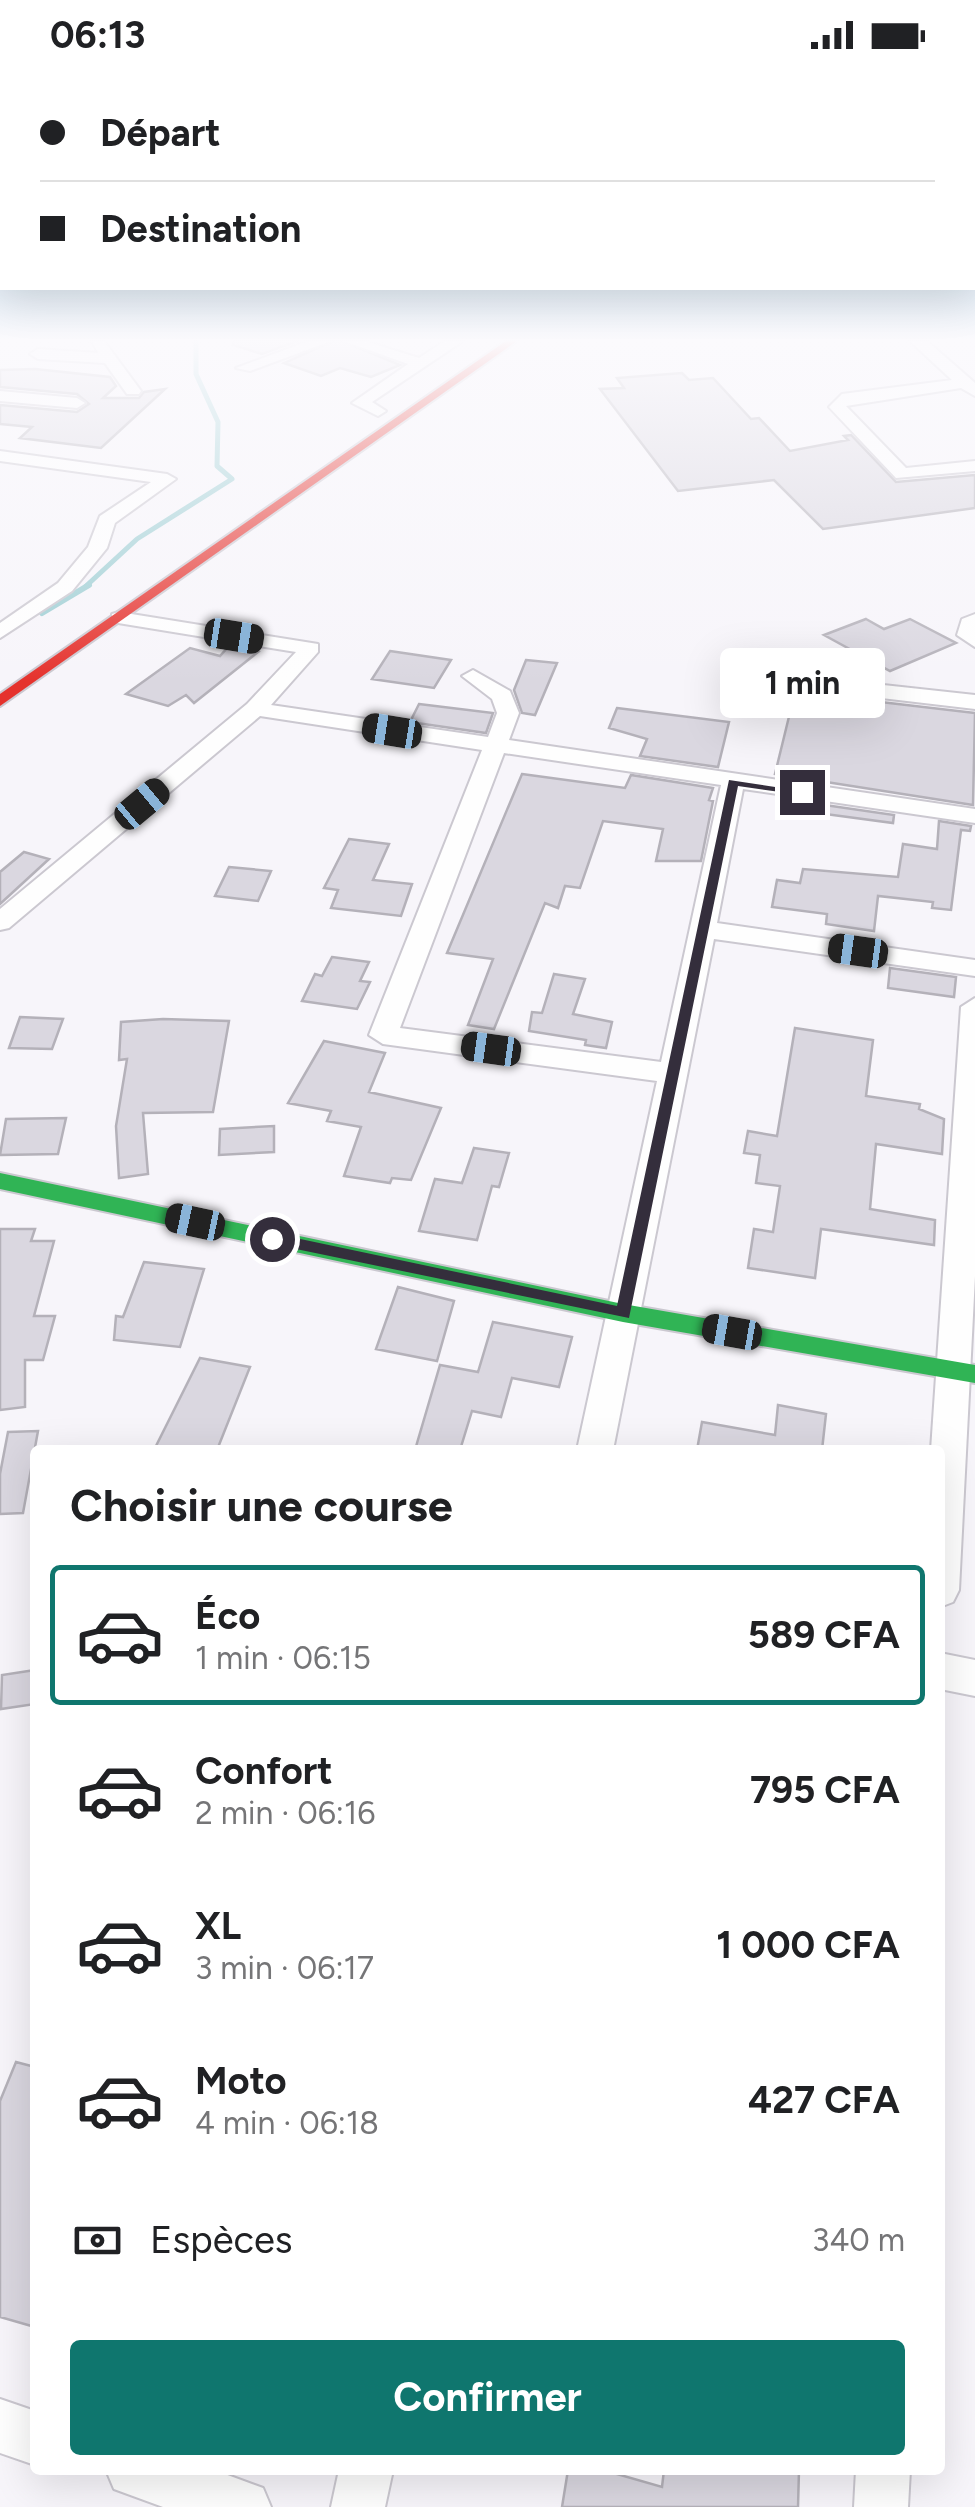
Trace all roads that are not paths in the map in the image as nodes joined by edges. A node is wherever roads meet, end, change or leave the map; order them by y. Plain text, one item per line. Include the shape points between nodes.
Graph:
1 (314, 455) edge
2 (350, 455) edge
3 (883, 455) edge
4 (10, 457) edge
5 (975, 466) edge
6 (0, 475) edge
7 (119, 618) junction
8 (975, 620) edge
9 (71, 621) dead end
10 (0, 632) edge
11 (975, 640) edge
12 (473, 676) dead end
13 (745, 676) dead end
14 (0, 701) edge
15 (975, 702) edge
16 (256, 710) junction
17 (494, 748) junction
18 (733, 782) junction
19 (975, 816) edge
20 (0, 922) edge
21 (702, 928) junction
22 (975, 968) edge
23 (975, 1007) edge
24 (671, 1073) junction
25 (0, 1181) edge
26 (623, 1313) junction
27 (963, 1372) edge
28 (595, 1445) edge
29 (945, 1502) edge
30 (945, 1672) edge
31 (975, 1678) edge
32 (0, 2426) edge
33 (30, 2436) edge
34 (148, 2475) edge
35 (365, 2475) edge
36 (883, 2475) edge
37 (244, 2507) edge
38 (358, 2507) edge
39 (881, 2507) edge

1 - 9 main road
2 - 7 main road
3 - 5 street via 902,474
4 - 6 street
4 - 10 street via 167,479 107,520 97,548 65,587
7 - 14 main road
7 - 16 street via 311,648
8 - 11 street via 968,635
12 - 17 street via 502,696 508,713
13 - 15 street
16 - 17 street
16 - 20 street
17 - 18 street
17 - 24 street via 383,1035
18 - 19 street
18 - 21 street
21 - 22 street
21 - 24 street
23 - 27 street
24 - 26 street
25 - 26 main road
26 - 27 main road
26 - 28 street
27 - 29 street
30 - 31 street
32 - 33 street
34 - 37 street
35 - 38 street
36 - 39 street

